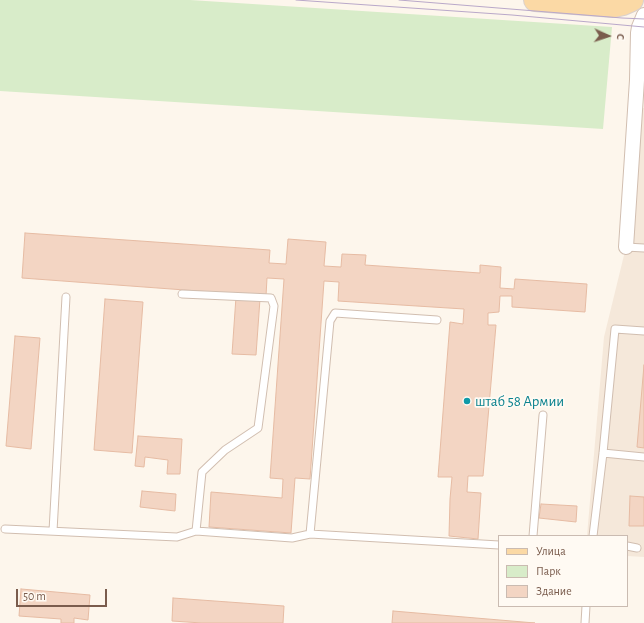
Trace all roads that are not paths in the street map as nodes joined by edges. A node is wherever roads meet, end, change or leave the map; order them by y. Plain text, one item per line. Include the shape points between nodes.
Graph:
1 (535, 0) edge
2 (632, 0) edge
3 (644, 15) edge
4 (640, 97) edge
5 (626, 246) joint
6 (644, 248) edge
7 (182, 294) dead end
8 (66, 297) dead end
9 (437, 320) dead end
10 (644, 331) edge
11 (543, 415) dead end
12 (603, 453) junction
13 (644, 457) edge
14 (5, 529) dead end
15 (196, 531) junction
16 (53, 532) junction
17 (310, 534) junction
18 (533, 535) edge
19 (593, 535) edge
20 (498, 545) edge
21 (628, 546) edge
22 (637, 548) dead end
23 (586, 607) edge
24 (584, 623) edge

1 - 2 main road via 614,6
3 - 4 street via 638,33
4 - 5 street
5 - 6 lane
7 - 15 lane via 271,298 274,306 258,428 225,450 202,472
8 - 16 lane
9 - 17 lane via 335,313 330,322
10 - 12 lane via 615,329
11 - 18 lane
12 - 13 lane
12 - 19 lane
14 - 16 lane
15 - 16 lane via 177,537
15 - 17 lane via 292,538
17 - 20 lane
21 - 22 lane
23 - 24 lane

